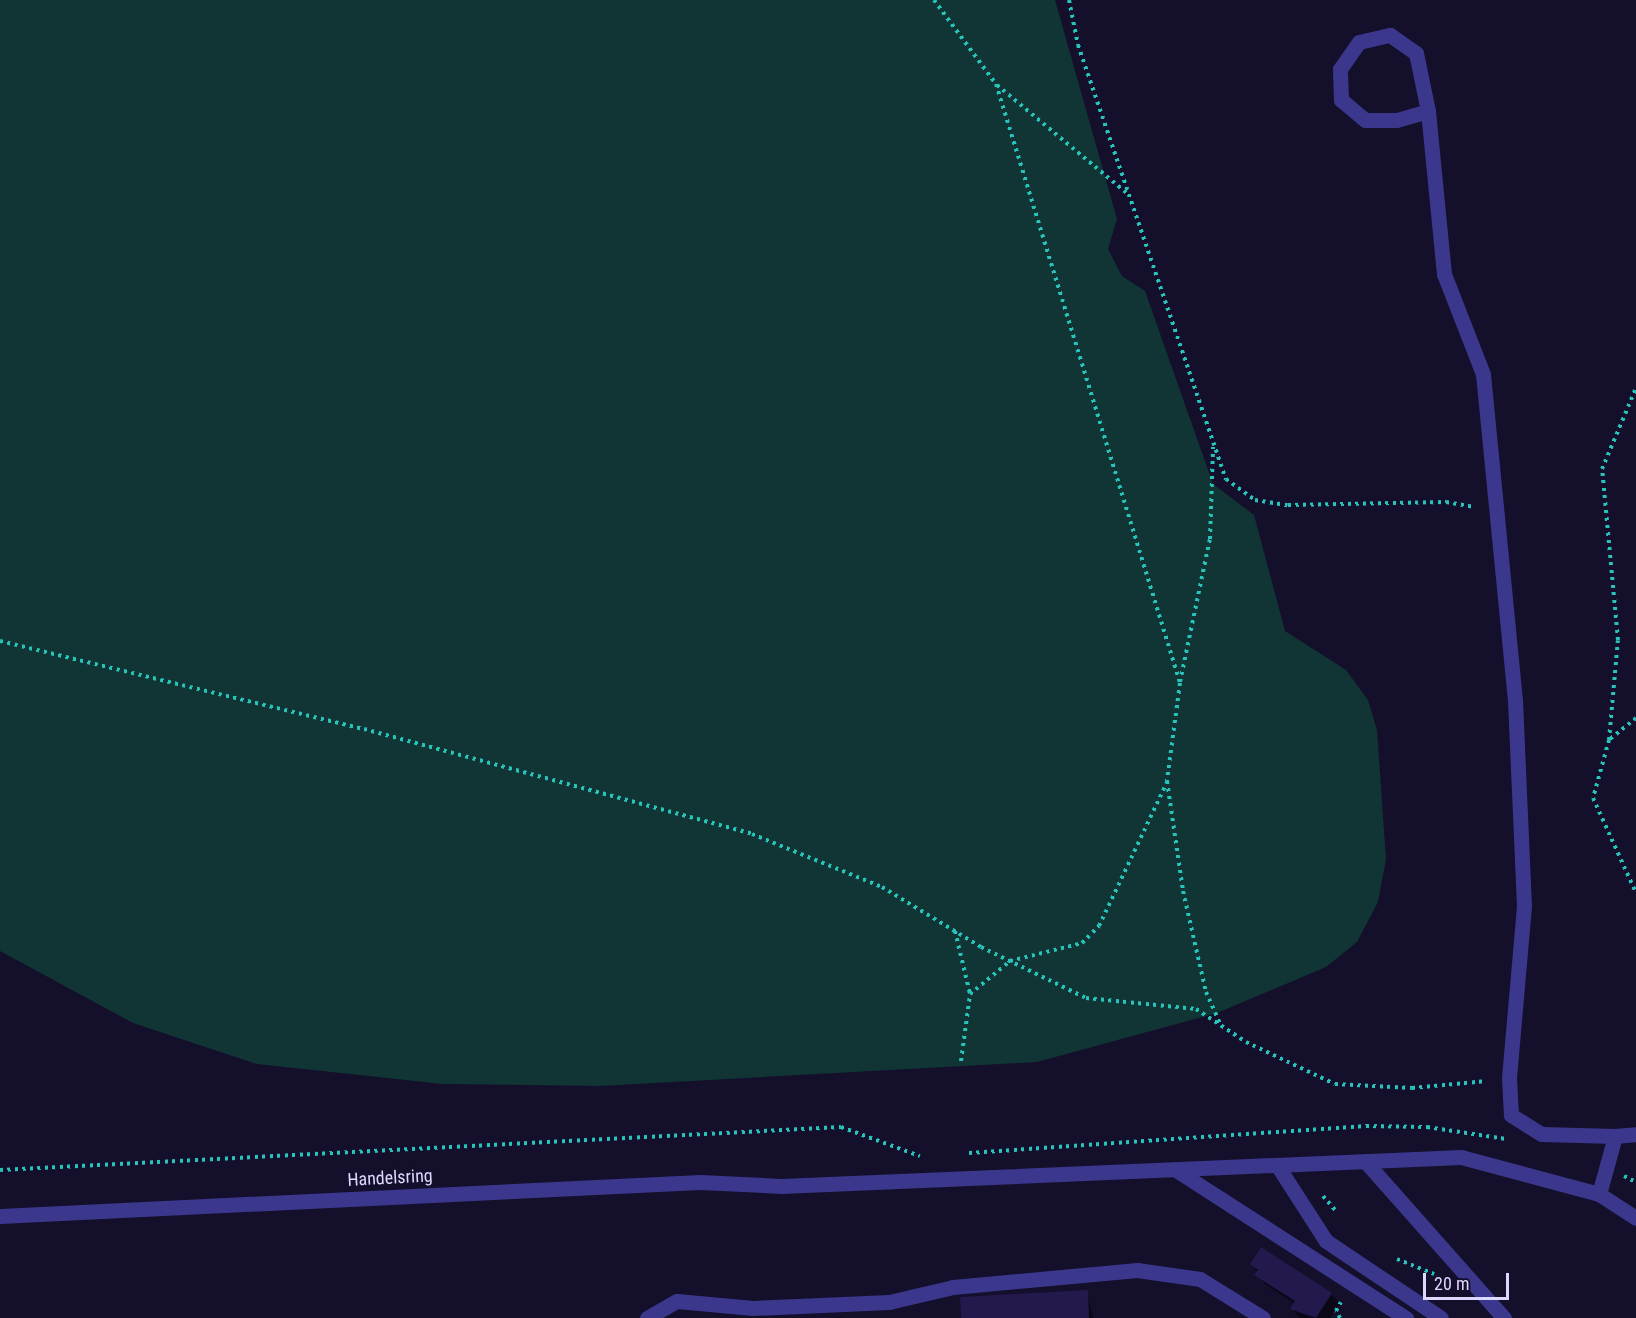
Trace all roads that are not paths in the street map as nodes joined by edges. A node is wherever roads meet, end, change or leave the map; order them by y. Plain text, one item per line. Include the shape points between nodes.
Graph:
1 (1428, 111) junction
2 (1636, 1134) edge
3 (1616, 1136) junction
4 (1365, 1161) junction
5 (1277, 1166) junction
6 (1176, 1170) junction
7 (1599, 1194) junction
8 (0, 1216) edge
9 (1636, 1218) edge
10 (647, 1318) edge
11 (1263, 1318) edge
12 (1406, 1318) edge
13 (1441, 1318) edge
14 (1504, 1318) edge

1 - 1 street via 1396,120 1365,120 1341,100 1340,69 1359,42 1390,35 1416,53
1 - 3 street via 1444,274 1482,374 1515,700 1524,906 1509,1078 1511,1115 1542,1134
2 - 3 street
3 - 7 street
4 - 5 street, Handelsring
4 - 7 street, Handelsring via 1461,1157
4 - 14 street
5 - 6 street, Handelsring
5 - 13 street via 1326,1241
6 - 8 street, Handelsring via 781,1186 700,1182
6 - 12 street
7 - 9 street, Handelsring
10 - 11 street via 677,1301 753,1308 889,1302 953,1287 1137,1270 1200,1279

